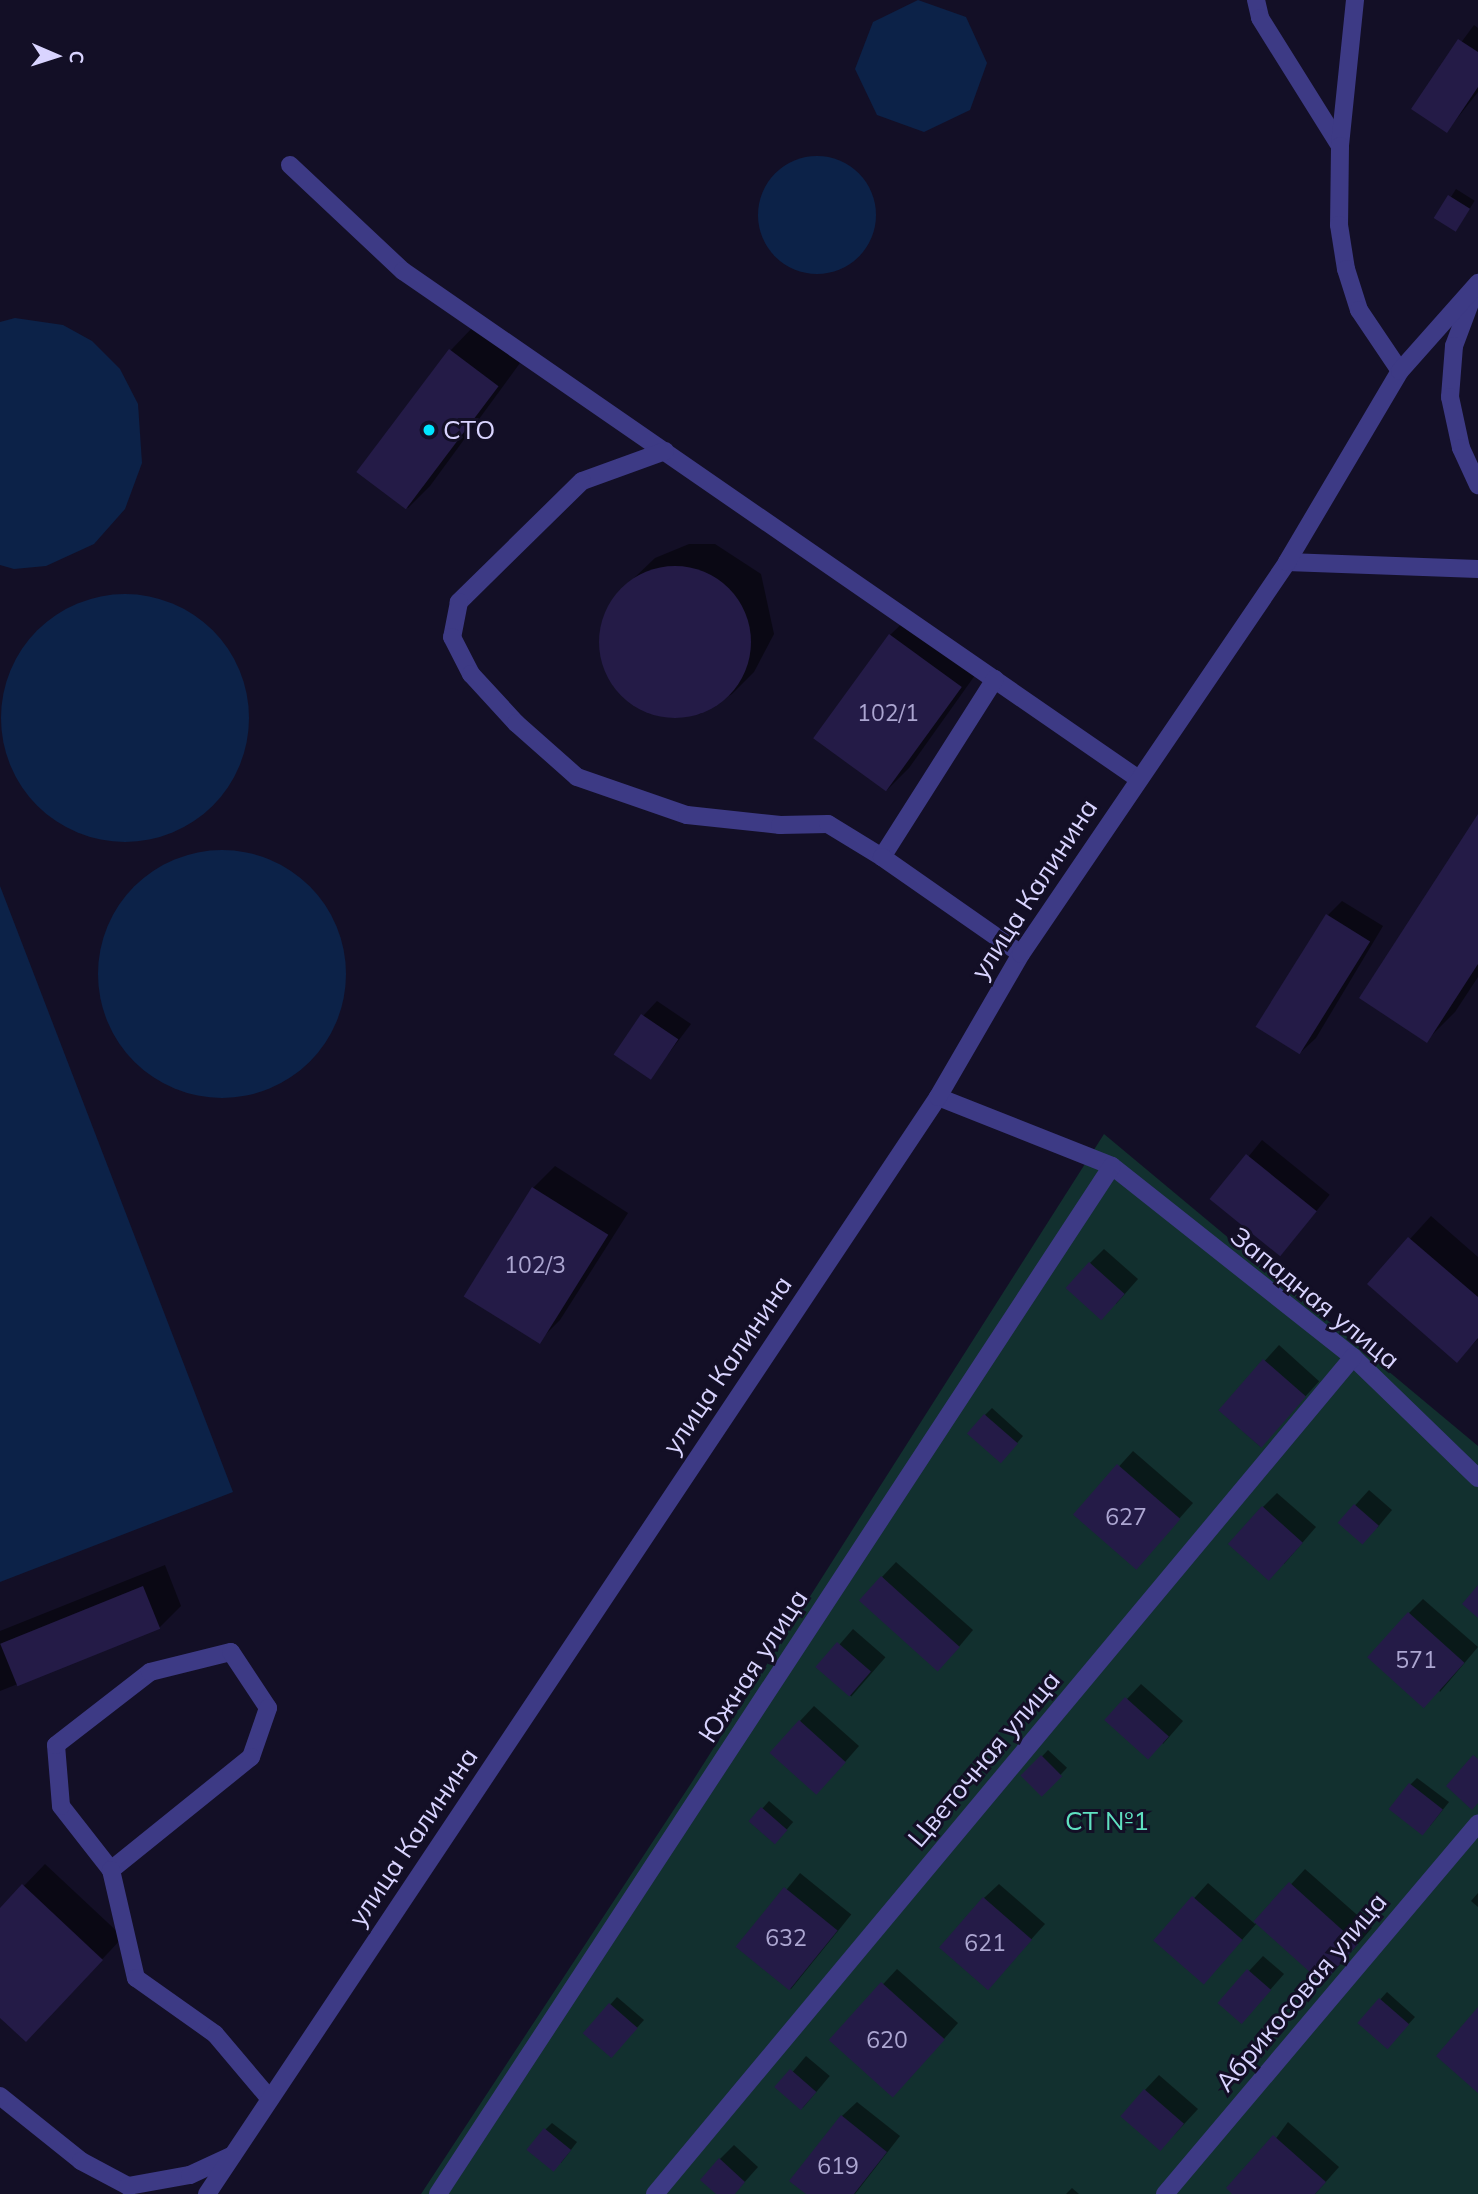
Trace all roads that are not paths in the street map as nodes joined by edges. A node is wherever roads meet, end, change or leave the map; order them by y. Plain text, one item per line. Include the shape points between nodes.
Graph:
1 (1256, 0) edge
2 (1355, 0) edge
3 (1340, 146) junction
4 (290, 165) dead end
5 (1478, 285) edge
6 (1399, 371) junction
7 (665, 451) junction
8 (1478, 485) edge
9 (1287, 562) junction
10 (1478, 569) edge
11 (995, 679) junction
12 (1137, 778) junction
13 (882, 857) junction
14 (1021, 954) junction
15 (937, 1097) junction
16 (1112, 1166) junction
17 (1353, 1357) junction
18 (1478, 1478) edge
19 (1478, 1824) edge
20 (111, 1870) junction
21 (0, 2096) edge
22 (270, 2099) junction
23 (233, 2155) junction
24 (206, 2194) edge
25 (438, 2194) edge
26 (655, 2194) edge
27 (1165, 2194) edge

1 - 3 street via 1260,18
2 - 3 street
3 - 6 street via 1339,225 1346,269 1359,310
4 - 7 street via 403,271
5 - 6 street, улица Калинина
5 - 8 street via 1459,329 1450,388 1461,448
6 - 9 street, улица Калинина
7 - 11 street
7 - 13 street via 582,481 459,602 452,637 471,674 516,723 577,777 688,815 780,825 828,824
9 - 10 street
9 - 12 street, улица Калинина
11 - 12 street
11 - 13 street
12 - 14 street, улица Калинина
13 - 14 street
14 - 15 street, улица Калинина
15 - 16 street, Западная улица
15 - 22 street, улица Калинина
16 - 17 street, Западная улица
16 - 25 street, Южная улица
17 - 18 street, Западная улица
17 - 26 street, Цветочная улица
19 - 27 street, Абрикосовая улица
20 - 20 street via 251,1757 268,1708 231,1652 150,1672 56,1745 61,1806
20 - 22 street via 136,1978 215,2034
21 - 23 street via 81,2161 128,2186 190,2175
22 - 23 street, улица Калинина
23 - 24 street, улица Калинина

